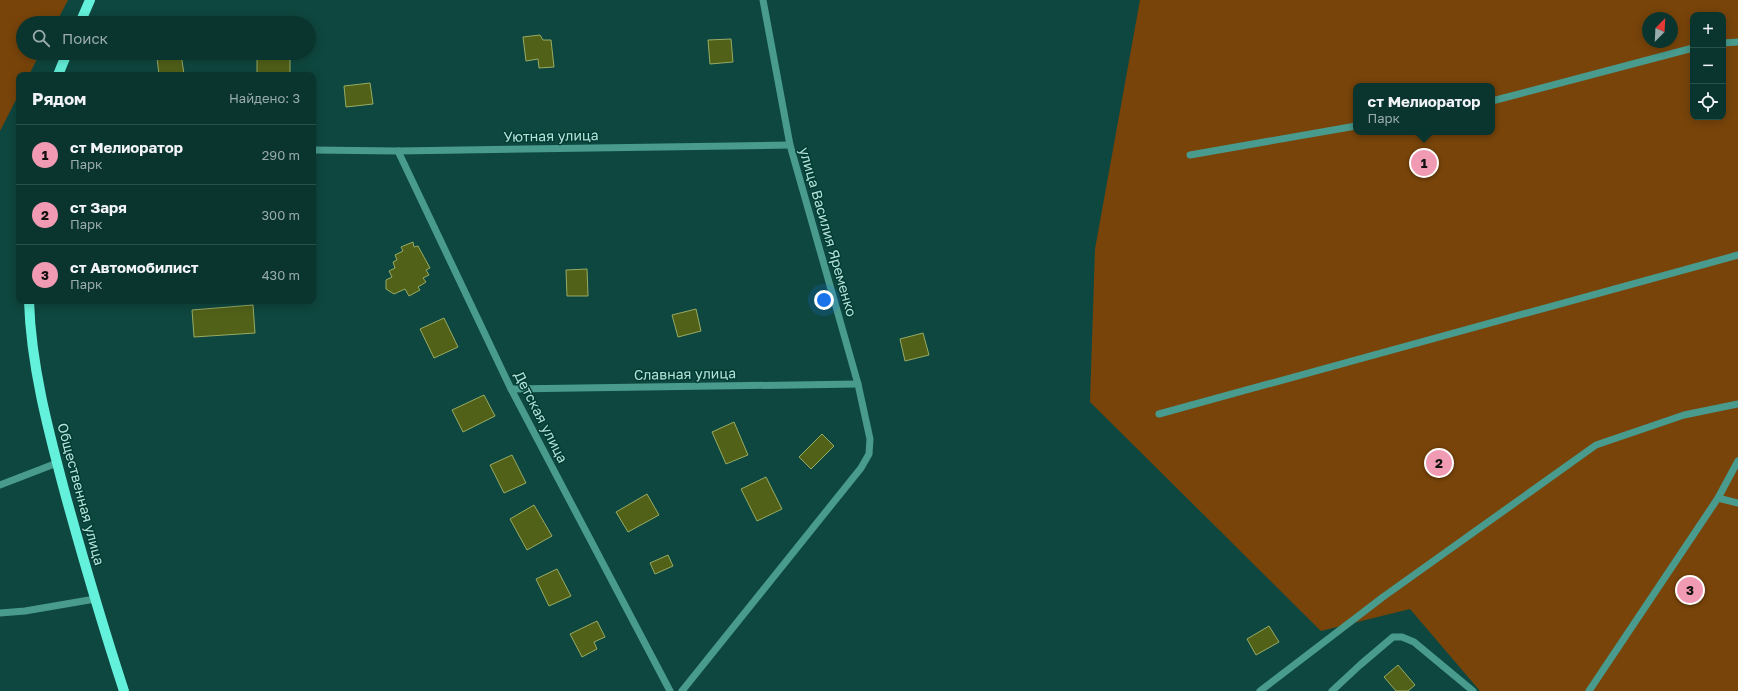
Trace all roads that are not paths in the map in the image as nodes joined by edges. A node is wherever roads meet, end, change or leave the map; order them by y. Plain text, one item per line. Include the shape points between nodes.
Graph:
1 (90, 0) edge
2 (763, 0) edge
3 (83, 16) edge
4 (1738, 42) edge
5 (1726, 43) edge
6 (1690, 49) edge
7 (64, 60) edge
8 (59, 72) edge
9 (1495, 100) edge
10 (1353, 127) edge
11 (790, 146) junction
12 (316, 150) edge
13 (398, 151) junction
14 (1190, 155) dead end
15 (1738, 255) edge
16 (29, 304) edge
17 (858, 384) junction
18 (511, 389) junction
19 (1738, 404) edge
20 (1159, 414) dead end
21 (1738, 461) edge
22 (57, 463) junction
23 (0, 485) edge
24 (1718, 498) junction
25 (1738, 503) edge
26 (94, 599) junction
27 (0, 613) edge
28 (124, 691) edge
29 (670, 691) edge
30 (682, 691) edge
31 (1260, 691) edge
32 (1332, 691) edge
33 (1473, 691) edge
34 (1590, 691) edge

1 - 3 main road
2 - 11 street, улица Василия Яременко
4 - 5 street
6 - 9 street
7 - 8 main road
10 - 14 street
11 - 13 street, Уютная улица
11 - 17 street, улица Василия Яременко
12 - 13 street, Уютная улица
13 - 18 street, Детская улица
15 - 20 street
16 - 22 main road, Общественная улица via 30,333
17 - 18 street, Славная улица
17 - 30 street, улица Василия Яременко via 870,439 869,454 861,468
18 - 29 street, Детская улица
19 - 31 street via 1684,415 1596,445 1383,597
21 - 24 street
22 - 23 street
22 - 26 main road, Общественная улица
24 - 25 street
24 - 34 street
26 - 27 street via 25,612
26 - 28 main road, Общественная улица
32 - 33 street via 1393,637 1402,636 1414,642

